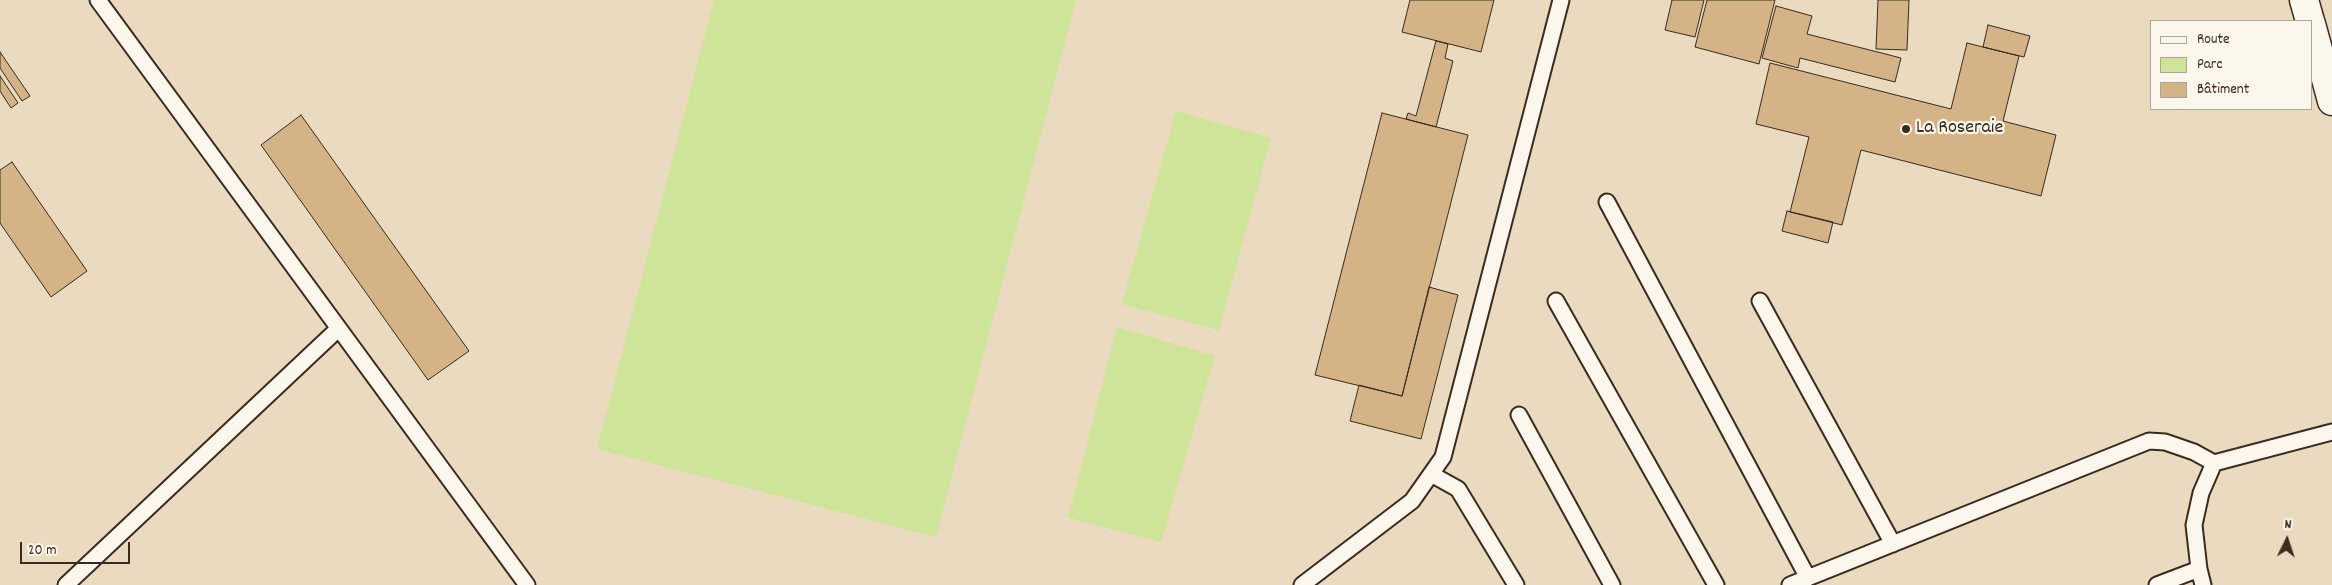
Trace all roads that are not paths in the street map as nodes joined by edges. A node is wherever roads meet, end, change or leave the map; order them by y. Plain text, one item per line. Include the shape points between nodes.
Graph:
1 (98, 0) edge
2 (1560, 0) edge
3 (2304, 0) edge
4 (2309, 20) edge
5 (2312, 29) edge
6 (2332, 102) edge
7 (1607, 202) dead end
8 (1556, 301) dead end
9 (1760, 301) dead end
10 (338, 329) junction
11 (1519, 415) dead end
12 (2332, 432) edge
13 (2214, 464) junction
14 (1431, 474) junction
15 (1893, 544) junction
16 (2199, 569) junction
17 (1808, 578) junction
18 (66, 585) edge
19 (527, 585) edge
20 (1302, 585) edge
21 (1516, 585) edge
22 (1612, 585) edge
23 (1716, 585) edge
24 (1790, 585) edge
25 (2157, 585) edge
26 (2203, 585) edge

1 - 10 lane
2 - 14 lane via 1446,448
3 - 4 street
5 - 6 street
7 - 17 lane
8 - 23 lane
9 - 15 lane
10 - 18 lane
10 - 19 lane
11 - 22 lane
12 - 13 lane
13 - 15 lane via 2194,452 2165,442 2149,441
13 - 16 lane via 2194,525
14 - 20 lane via 1412,501
14 - 21 lane via 1458,489
15 - 17 lane
16 - 25 lane
16 - 26 lane
17 - 24 lane

